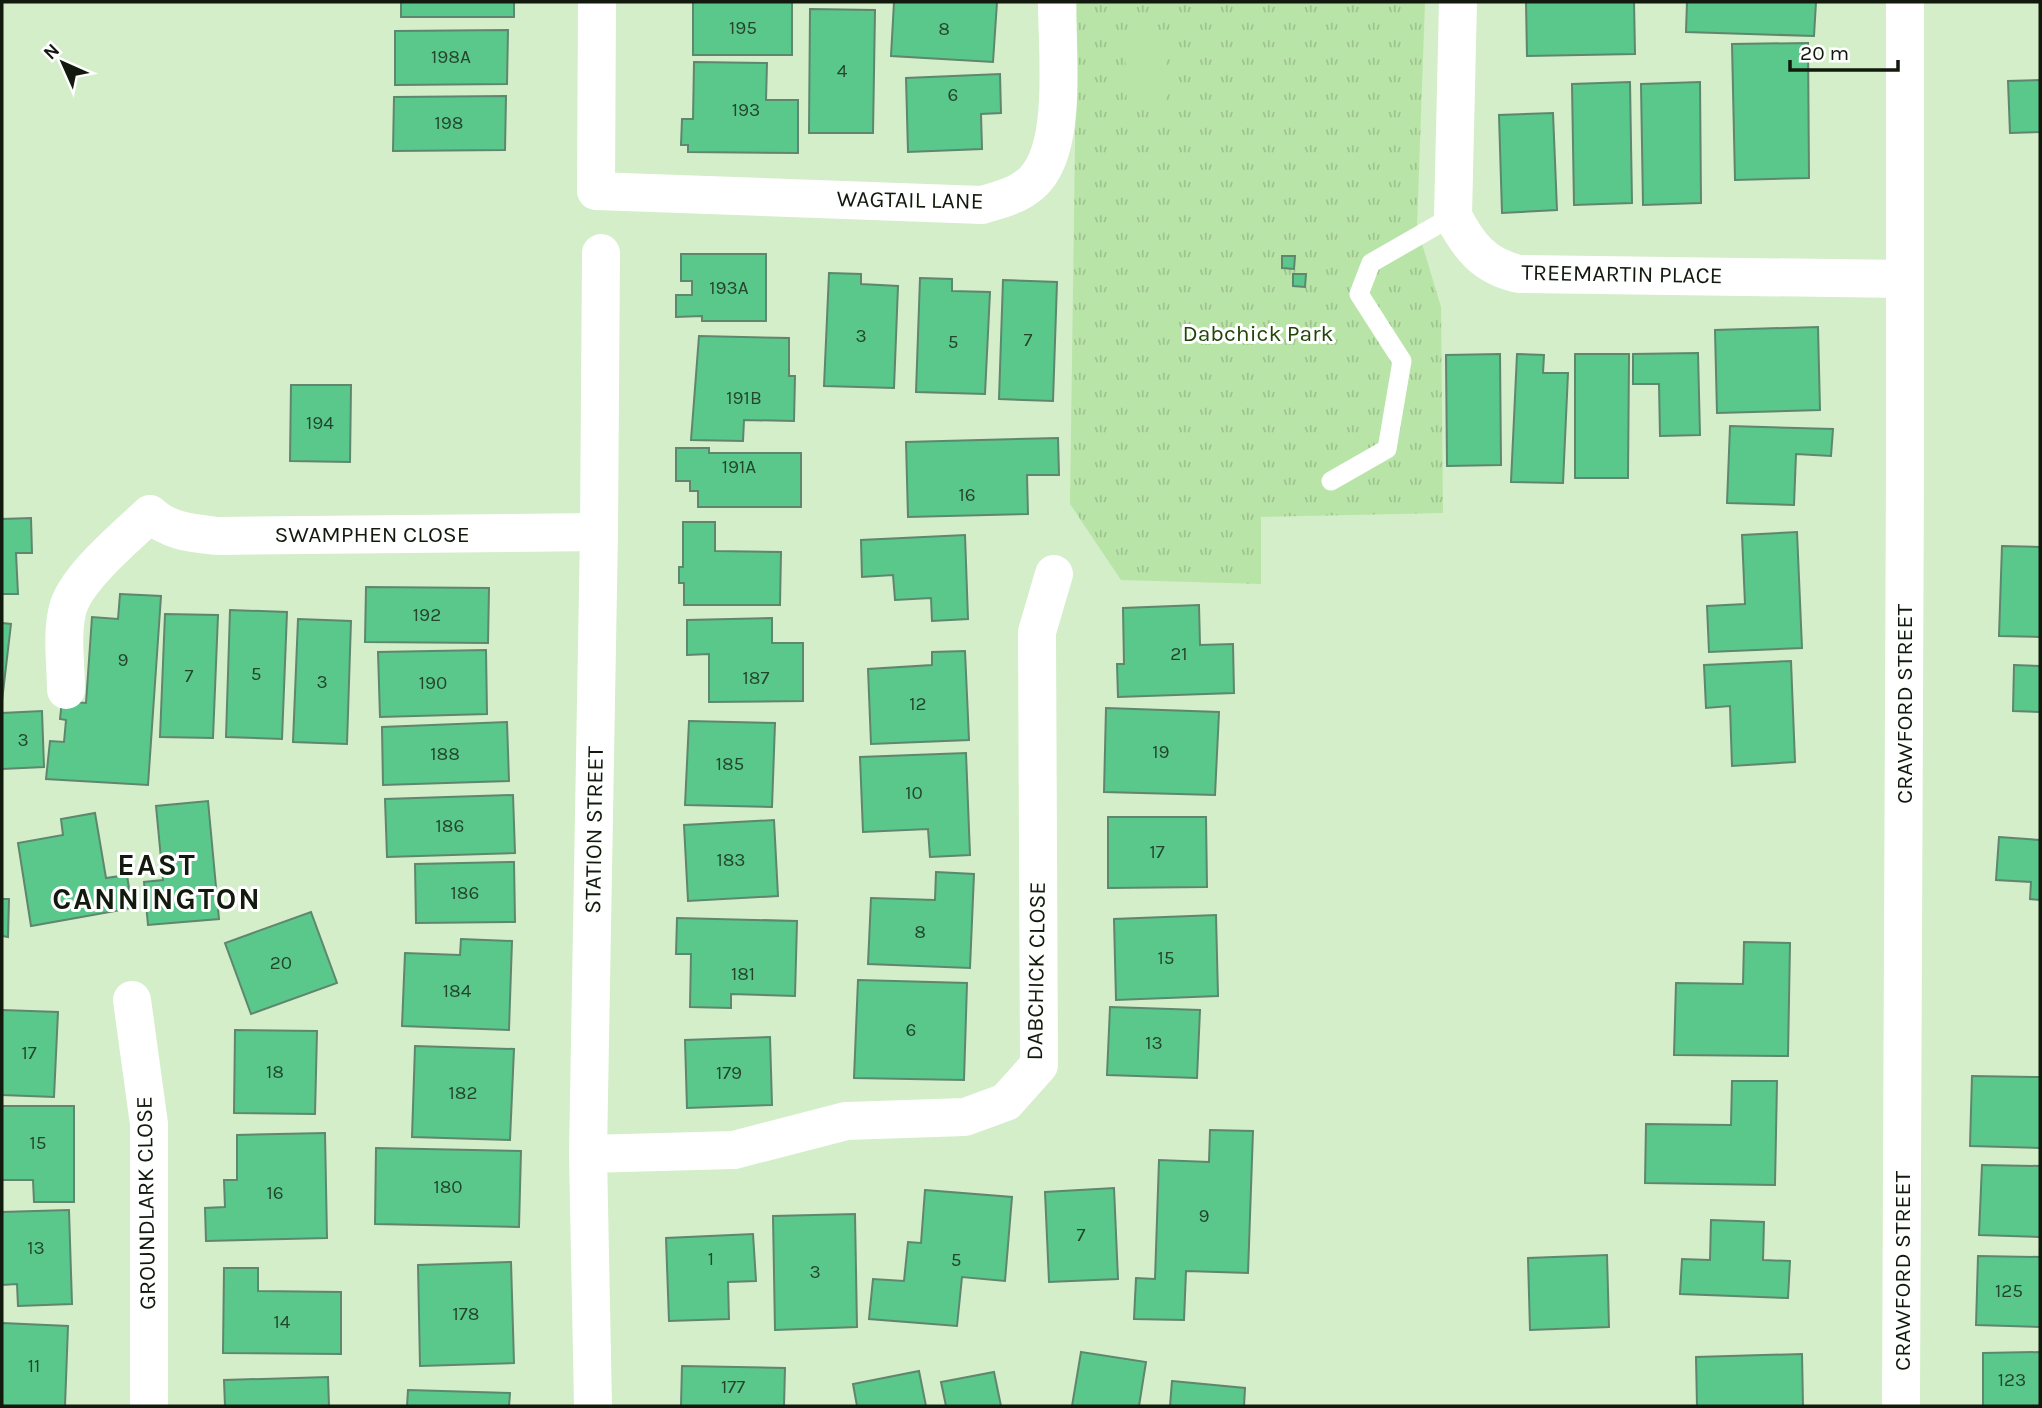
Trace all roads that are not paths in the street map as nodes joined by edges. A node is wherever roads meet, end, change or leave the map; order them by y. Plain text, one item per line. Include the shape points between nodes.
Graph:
1 (597, 2) edge
2 (1058, 2) edge
3 (1458, 2) edge
4 (1905, 2) edge
5 (1454, 216) junction
6 (601, 253) dead end
7 (1905, 279) junction
8 (1331, 481) dead end
9 (599, 532) junction
10 (1054, 574) dead end
11 (66, 690) dead end
12 (132, 1000) dead end
13 (588, 1154) junction
14 (149, 1406) edge
15 (593, 1406) edge
16 (1901, 1406) edge

1 - 2 street, WAGTAIL LANE via 596,191 982,205 1017,194 1037,178 1049,159 1057,118
3 - 5 street
4 - 7 street, CRAWFORD STREET
5 - 7 street, TREEMARTIN PLACE via 1465,240 1484,258 1500,270 1519,274
5 - 8 lane via 1371,263 1359,294 1402,362 1387,449
6 - 9 street, STATION STREET
7 - 16 street, CRAWFORD STREET
9 - 11 street, SWAMPHEN CLOSE via 218,536 180,532 159,523 150,513 91,572 72,598 66,625
9 - 13 street, STATION STREET
10 - 13 street, DABCHICK CLOSE via 1037,632 1039,1066 1006,1102 965,1117 846,1121 734,1150
12 - 14 street, GROUNDLARK CLOSE via 149,1124
13 - 15 street, STATION STREET

